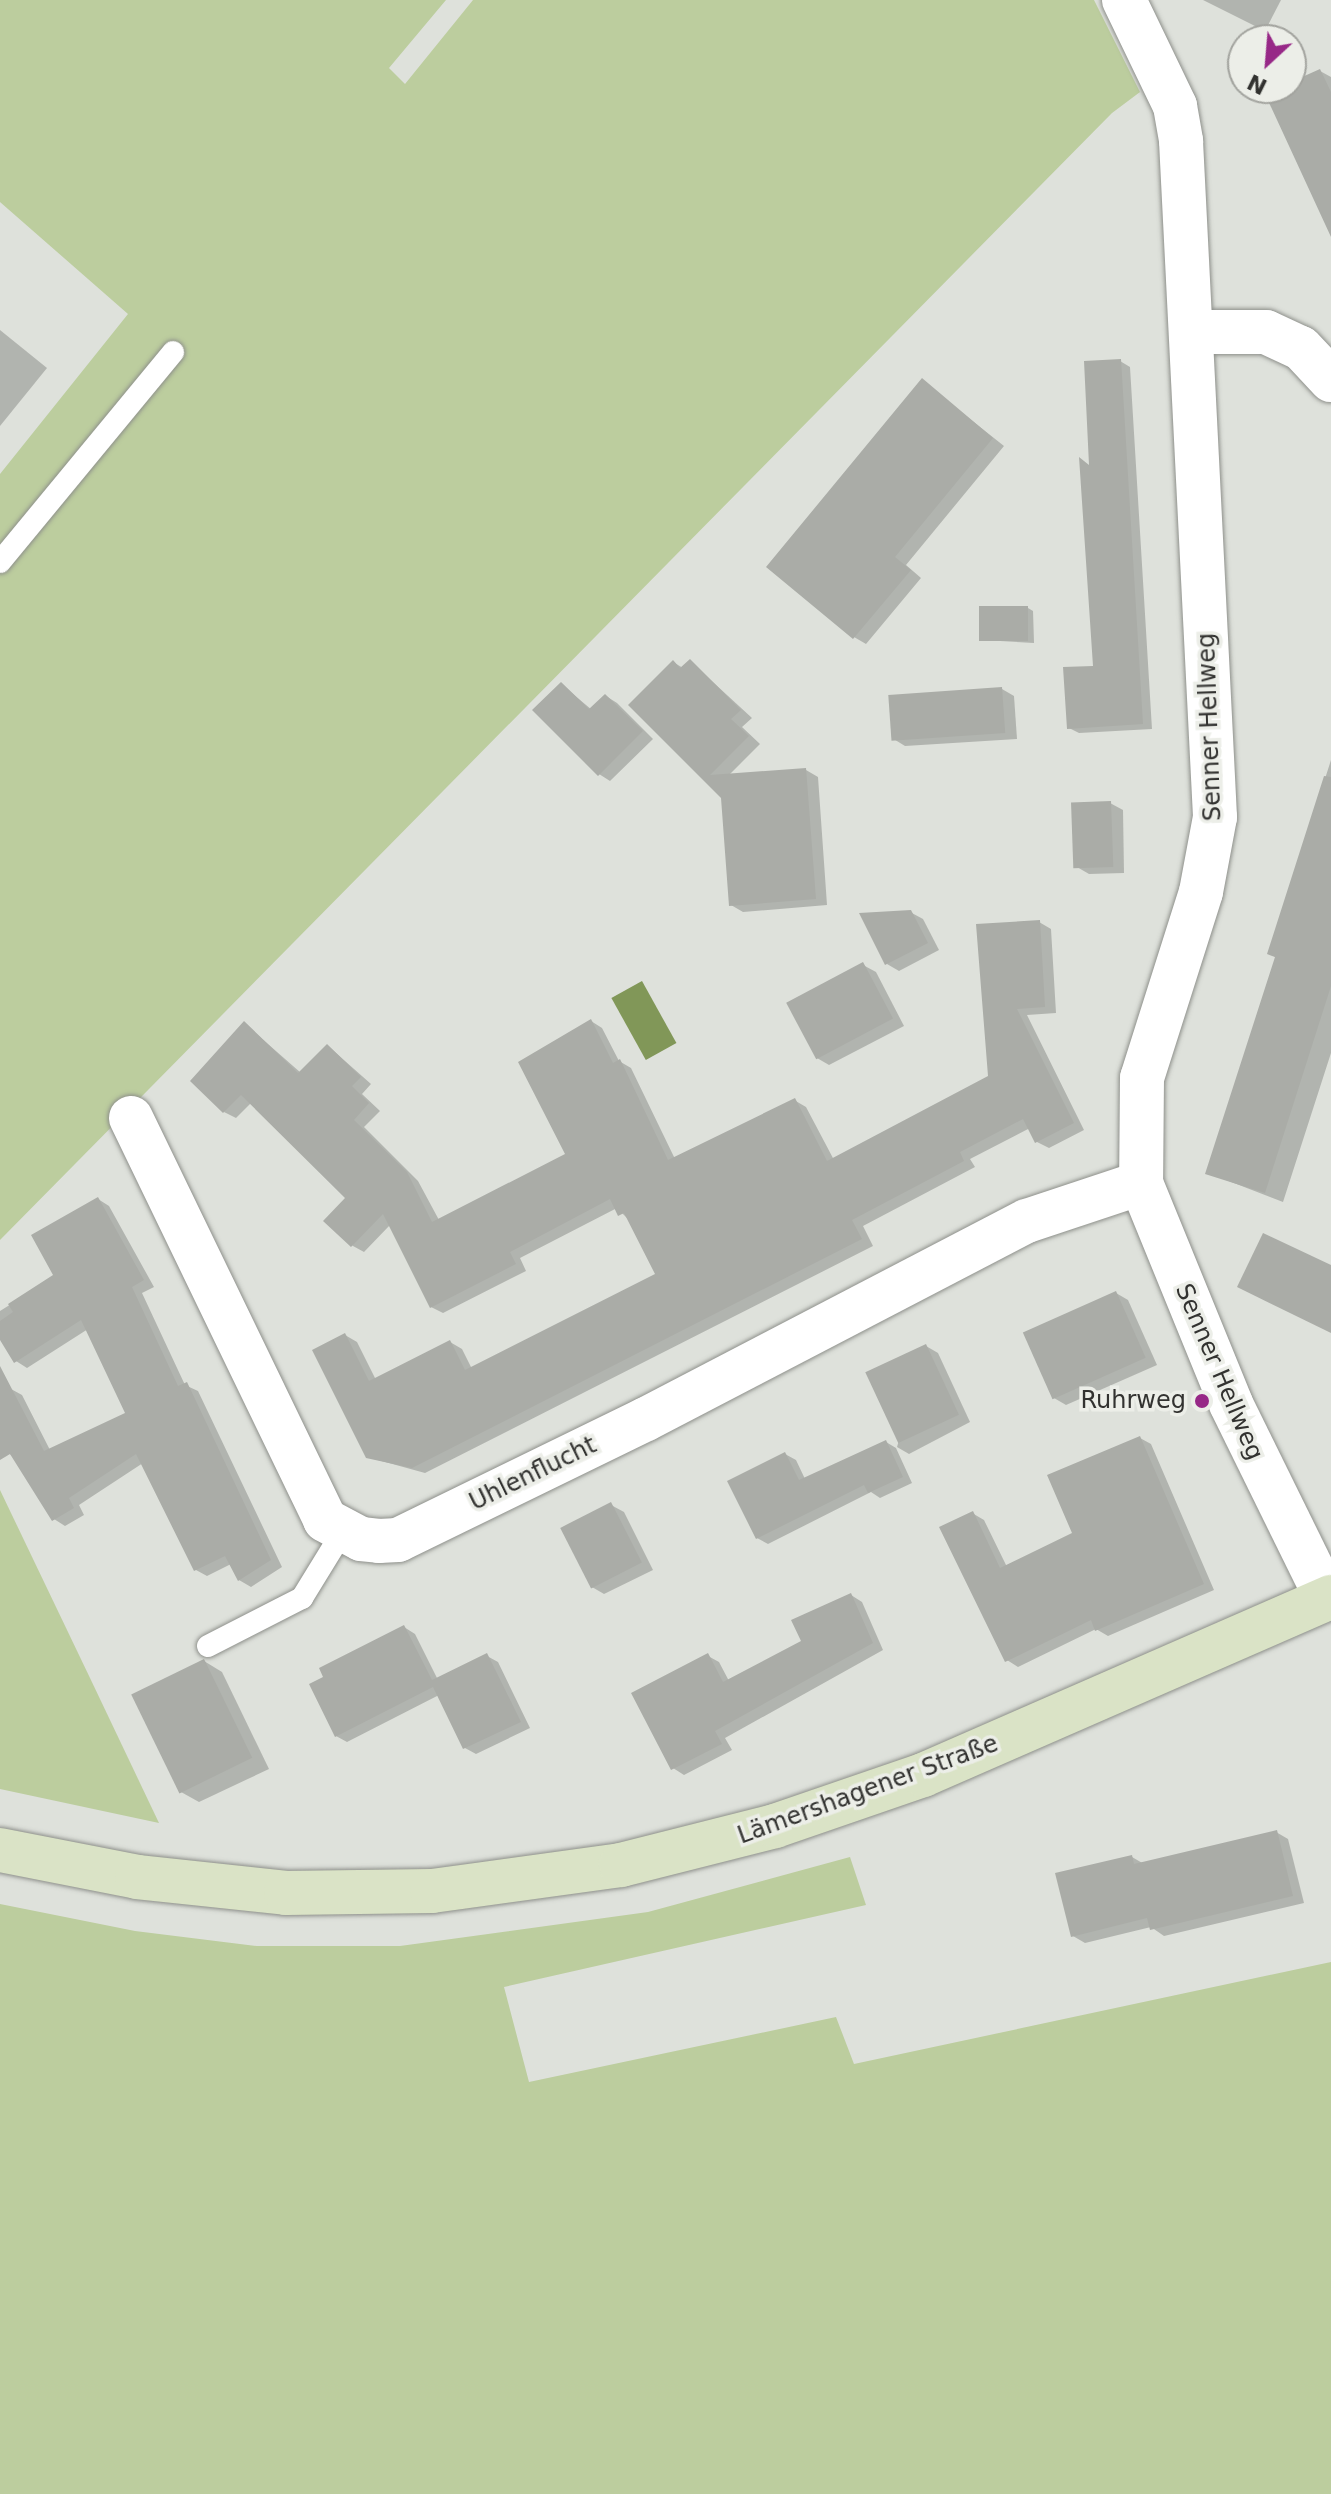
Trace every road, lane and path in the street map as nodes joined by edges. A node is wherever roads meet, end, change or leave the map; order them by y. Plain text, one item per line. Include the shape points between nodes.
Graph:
1 (1124, 0) edge
2 (1194, 332) junction
3 (173, 352) dead end
4 (1331, 380) edge
5 (0, 562) edge
6 (131, 1118) dead end
7 (1141, 1183) junction
8 (343, 1531) junction
9 (1330, 1601) edge
10 (208, 1646) dead end
11 (0, 1850) edge

1 - 2 street, Senner Hellweg via 1178,115
2 - 4 street via 1266,332 1301,348
2 - 7 street, Senner Hellweg via 1215,817 1201,892 1142,1078
3 - 5 lane
6 - 8 street via 325,1520
7 - 8 street, Uhlenflucht via 1027,1221 646,1419 398,1540 370,1540
7 - 9 street, Senner Hellweg via 1231,1404
8 - 10 lane via 302,1598
9 - 11 main road, Lämershagener Straße via 923,1775 775,1826 608,1867 432,1891 286,1893 137,1877

